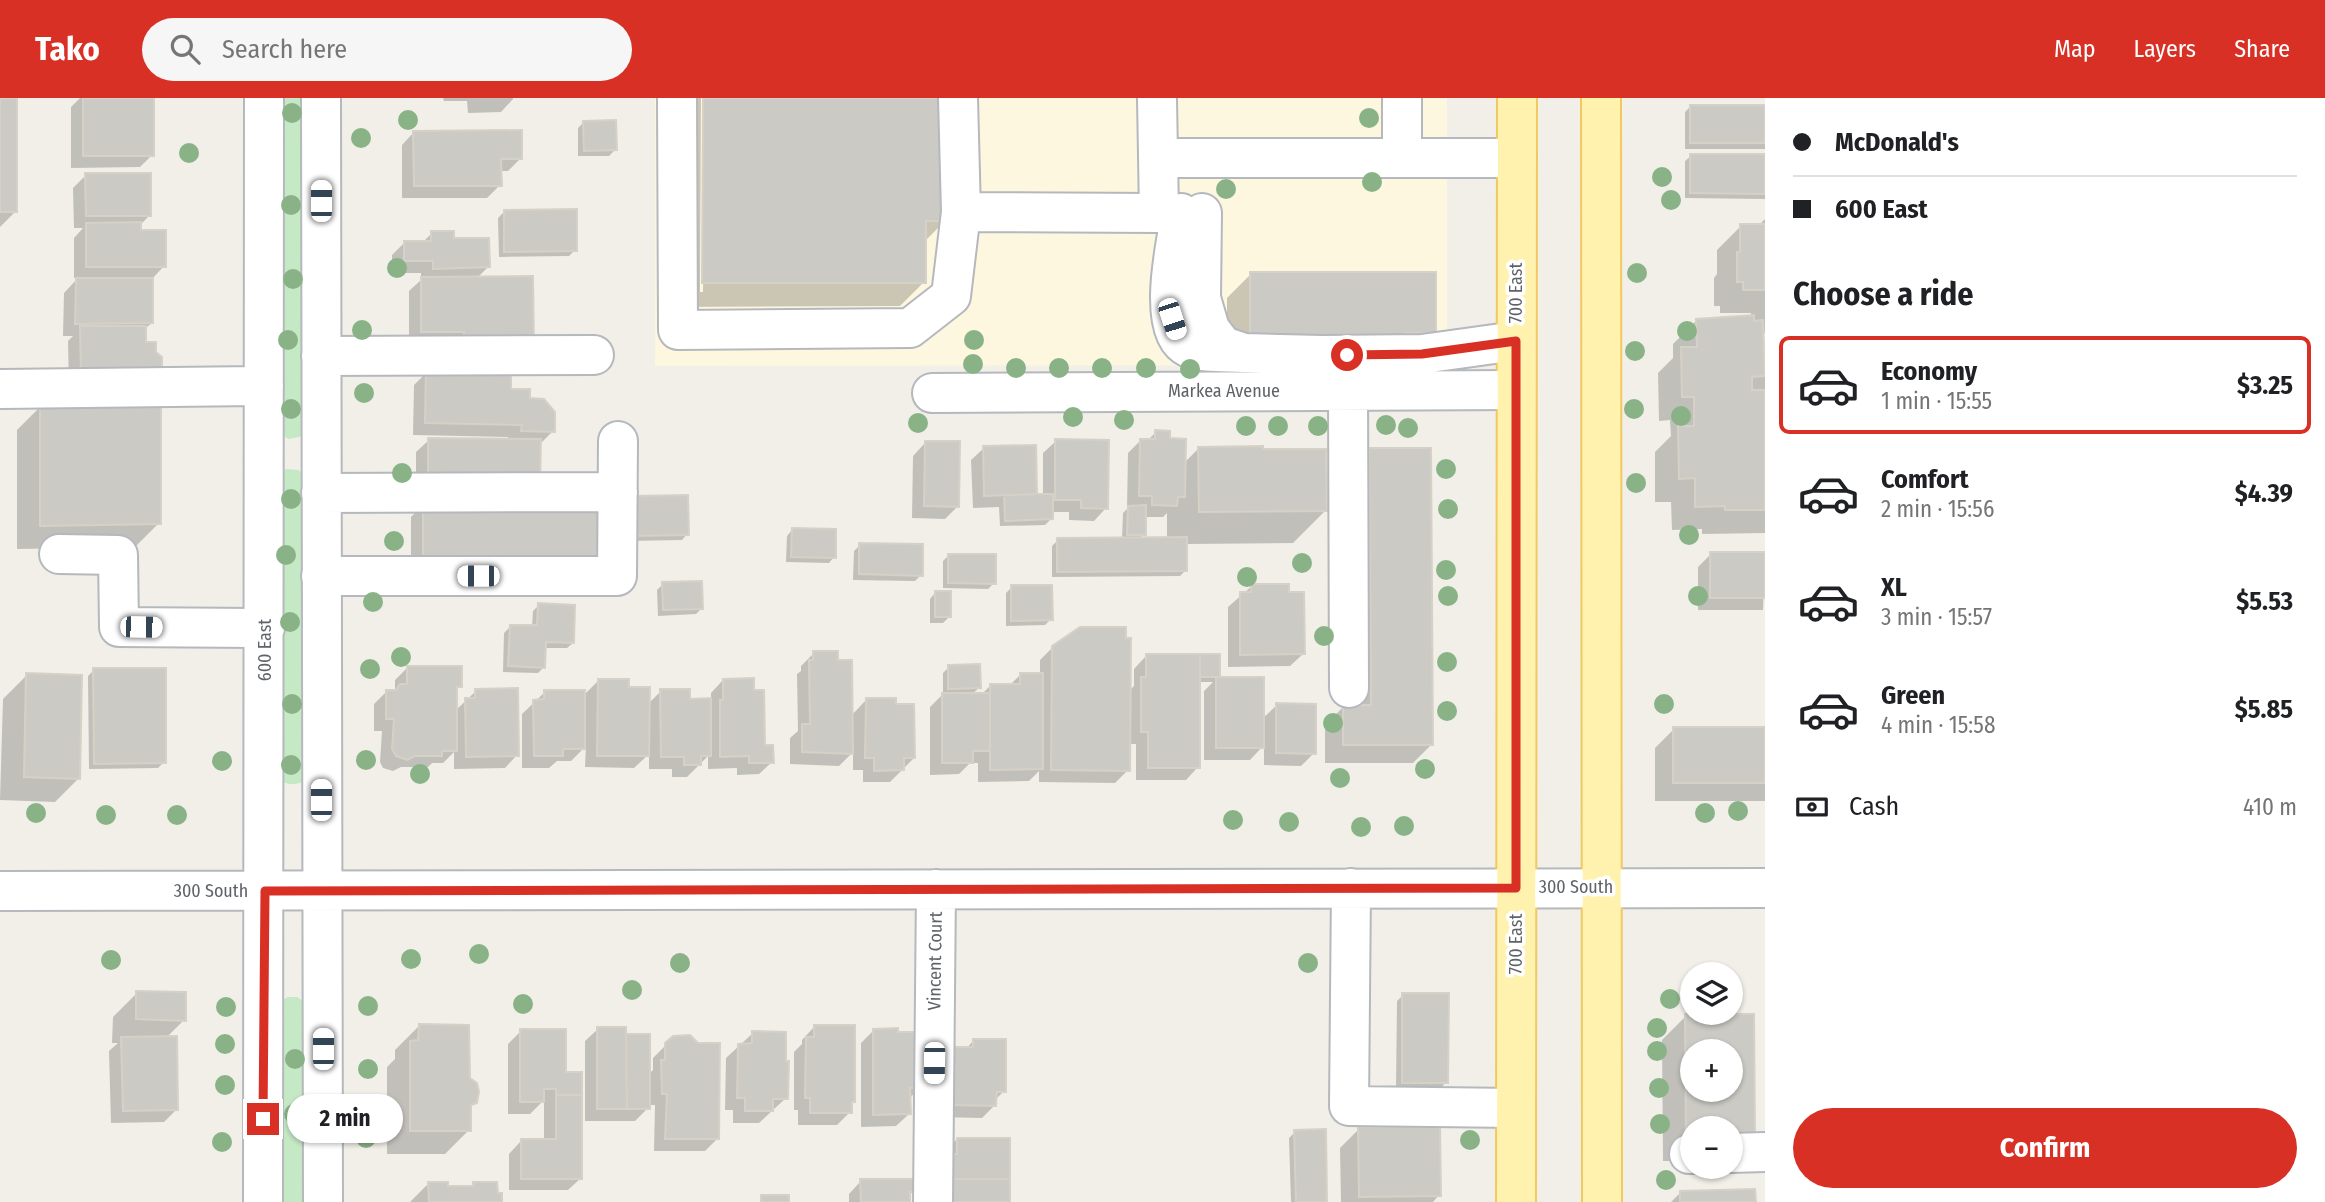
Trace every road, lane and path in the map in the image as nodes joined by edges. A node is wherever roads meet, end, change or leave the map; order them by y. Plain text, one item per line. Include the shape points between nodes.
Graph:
1 (264, 98) edge
2 (321, 98) edge
3 (677, 98) edge
4 (958, 98) edge
5 (1157, 98) edge
6 (1402, 98) edge
7 (1517, 98) edge
8 (1601, 98) edge
9 (1158, 158) junction
10 (1402, 158) junction
11 (1517, 158) junction
12 (961, 212) junction
13 (1192, 213) dead end
14 (1516, 341) junction
15 (594, 355) dead end
16 (321, 356) junction
17 (264, 386) junction
18 (0, 389) edge
19 (1348, 390) junction
20 (1515, 390) junction
21 (932, 393) dead end
22 (618, 441) dead end
23 (264, 452) junction
24 (321, 452) junction
25 (618, 492) junction
26 (321, 494) junction
27 (59, 554) dead end
28 (321, 576) junction
29 (265, 628) junction
30 (1349, 688) dead end
31 (1350, 888) junction
32 (1516, 888) junction
33 (1602, 888) junction
34 (1765, 888) edge
35 (936, 889) junction
36 (322, 890) junction
37 (0, 891) edge
38 (265, 891) junction
39 (1516, 1108) junction
40 (1765, 1152) edge
41 (1743, 1153) edge
42 (263, 1202) edge
43 (323, 1202) edge
44 (933, 1202) edge
45 (1516, 1202) edge
46 (1602, 1202) edge

1 - 17 street, 600 East
2 - 16 street
3 - 12 street via 678,330 910,328 951,296
4 - 12 street
5 - 9 street
6 - 10 street
7 - 11 main road, 700 East
8 - 33 main road
9 - 10 street
9 - 12 street via 1159,213
10 - 11 street
11 - 14 main road, 700 East
13 - 14 street via 1169,293 1179,341 1190,349 1422,354
14 - 20 main road, 700 East
15 - 16 street
16 - 24 street
17 - 18 street
17 - 23 street, 600 East
19 - 20 street, Markea Avenue
19 - 21 street, Markea Avenue
19 - 30 street
20 - 32 main road, 700 East
22 - 25 street
23 - 24 street
23 - 29 street, 600 East
24 - 26 street
25 - 26 street
25 - 28 street via 617,576
26 - 28 street
27 - 29 street via 118,555 119,626
28 - 36 street
29 - 38 street, 600 East
31 - 32 street, 300 South
31 - 35 street, 300 South
31 - 39 street via 1349,1106
32 - 33 street, 300 South
32 - 39 main road, 700 East
33 - 34 street, 300 South
33 - 46 main road
35 - 36 street, 300 South
35 - 44 street, Vincent Court
36 - 38 street, 300 South
36 - 43 street
37 - 38 street, 300 South
38 - 42 street, 600 East
39 - 45 main road, 700 East
40 - 41 street

